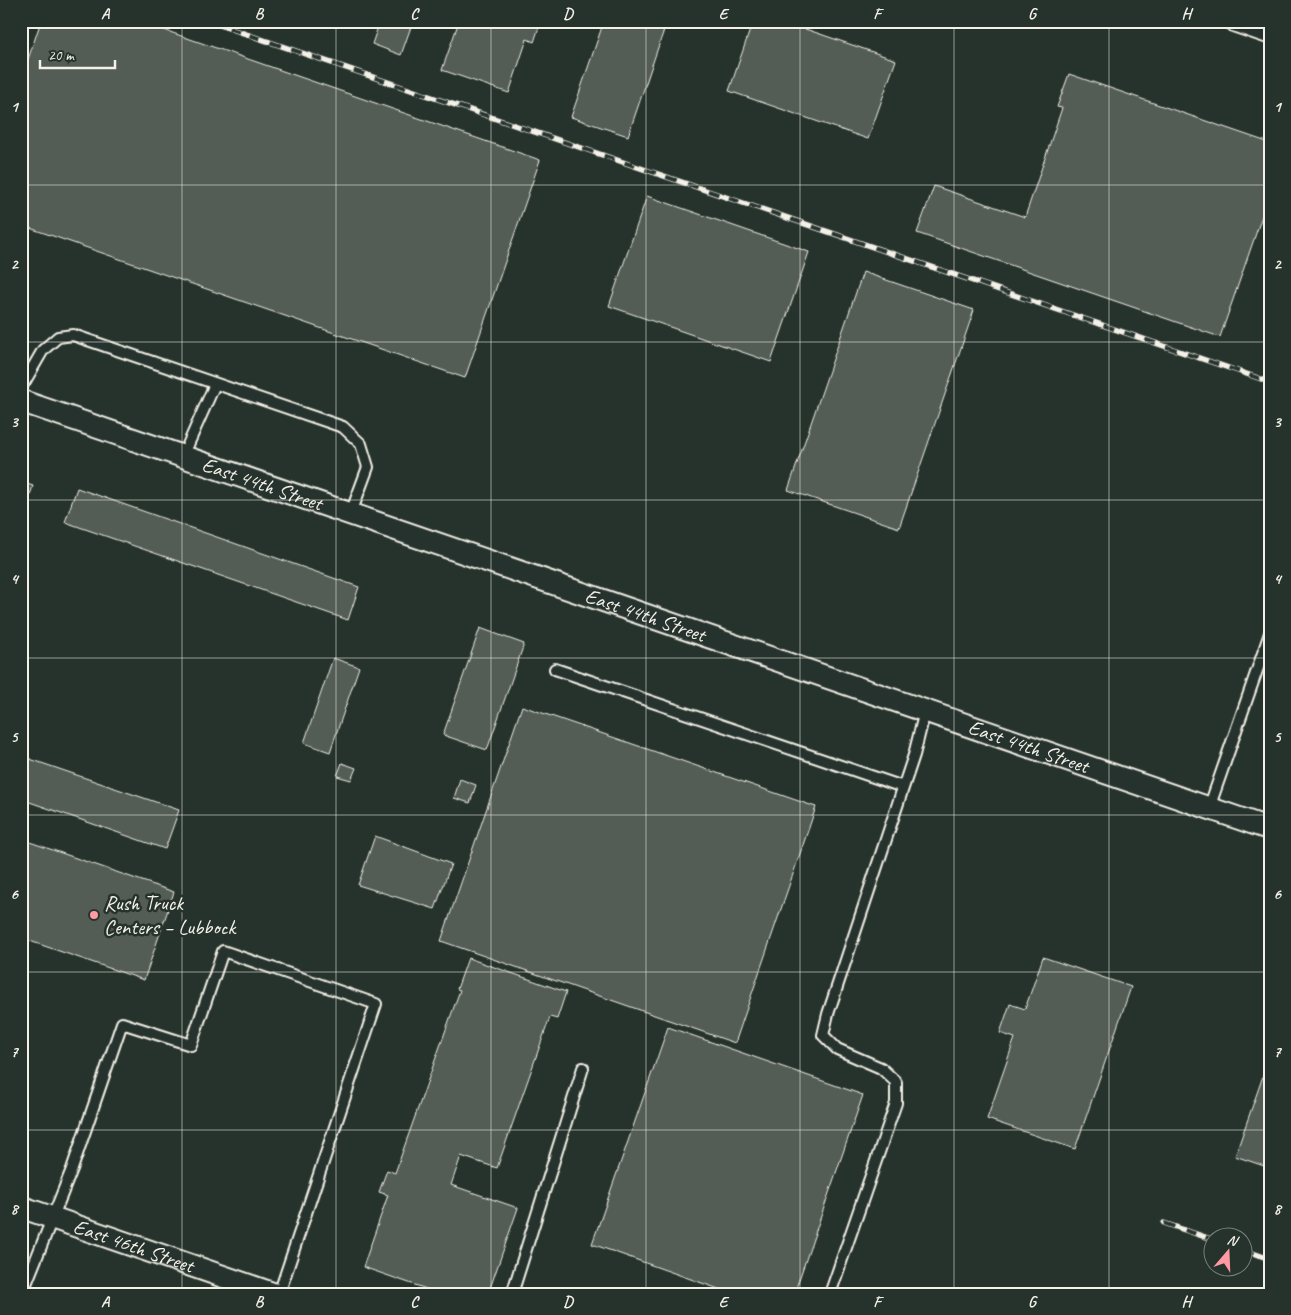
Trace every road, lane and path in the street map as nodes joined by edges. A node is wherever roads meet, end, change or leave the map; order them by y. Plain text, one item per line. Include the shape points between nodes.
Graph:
1 (1235, 21) edge
2 (1270, 33) edge
3 (215, 384) junction
4 (21, 388) edge
5 (21, 401) edge
6 (183, 456) junction
7 (351, 513) junction
8 (1270, 633) edge
9 (555, 669) dead end
10 (925, 711) junction
11 (903, 787) junction
12 (1209, 808) junction
13 (1270, 829) edge
14 (583, 1068) dead end
15 (21, 1207) edge
16 (52, 1218) junction
17 (23, 1287) edge
18 (274, 1294) edge
19 (279, 1294) edge
20 (512, 1294) edge
21 (830, 1294) edge

1 - 2 street
3 - 4 lane via 73,335 58,337 43,350
3 - 6 lane
3 - 7 lane via 343,427 361,444 368,467
5 - 6 street, East 44th Street
6 - 7 street, East 44th Street
7 - 10 street, East 44th Street
8 - 12 lane
9 - 11 lane
10 - 11 lane
10 - 12 street, East 44th Street
11 - 21 lane via 823,1035 837,1048 881,1068 896,1082 896,1102
12 - 13 street, East 44th Street
14 - 20 lane
15 - 16 street, East 46th Street
16 - 17 lane
16 - 18 street, East 46th Street
16 - 19 lane via 122,1023 191,1045 223,951 376,1004

